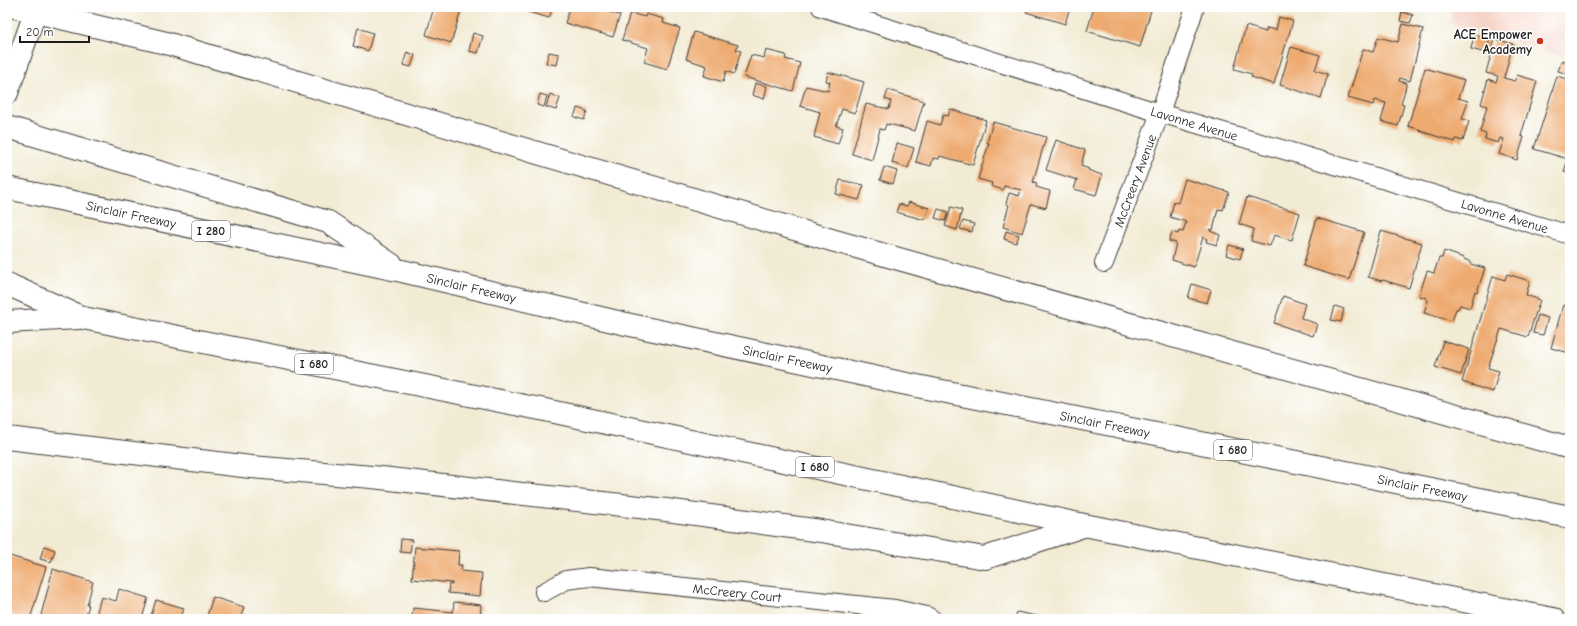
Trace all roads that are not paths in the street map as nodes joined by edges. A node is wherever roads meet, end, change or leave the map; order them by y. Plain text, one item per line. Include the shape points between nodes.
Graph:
1 (821, 7) edge
2 (1194, 7) edge
3 (30, 9) edge
4 (7, 93) edge
5 (1160, 113) junction
6 (7, 127) edge
7 (13, 189) edge
8 (1570, 234) edge
9 (1104, 263) dead end
10 (402, 271) junction
11 (7, 284) edge
12 (83, 318) junction
13 (7, 322) edge
14 (7, 438) edge
15 (1570, 448) edge
16 (1570, 517) edge
17 (1084, 525) junction
18 (544, 592) dead end
19 (932, 619) edge
20 (1553, 619) edge

1 - 5 street, Lavonne Avenue
2 - 5 street, McCreery Avenue
3 - 4 main road
3 - 15 main road via 166,43 835,241
5 - 8 street, Lavonne Avenue
5 - 9 street, McCreery Avenue
6 - 10 main road via 328,222
7 - 10 main road, Sinclair Freeway / I 280
10 - 16 main road, Sinclair Freeway / I 680 via 626,324 897,382
11 - 12 main road, I 680
12 - 13 main road
12 - 17 main road, I 680 via 553,411
14 - 17 main road via 251,467 372,477 666,510 821,531 985,558
17 - 20 main road, I 680
18 - 19 street, McCreery Court via 566,580 589,577 895,609

